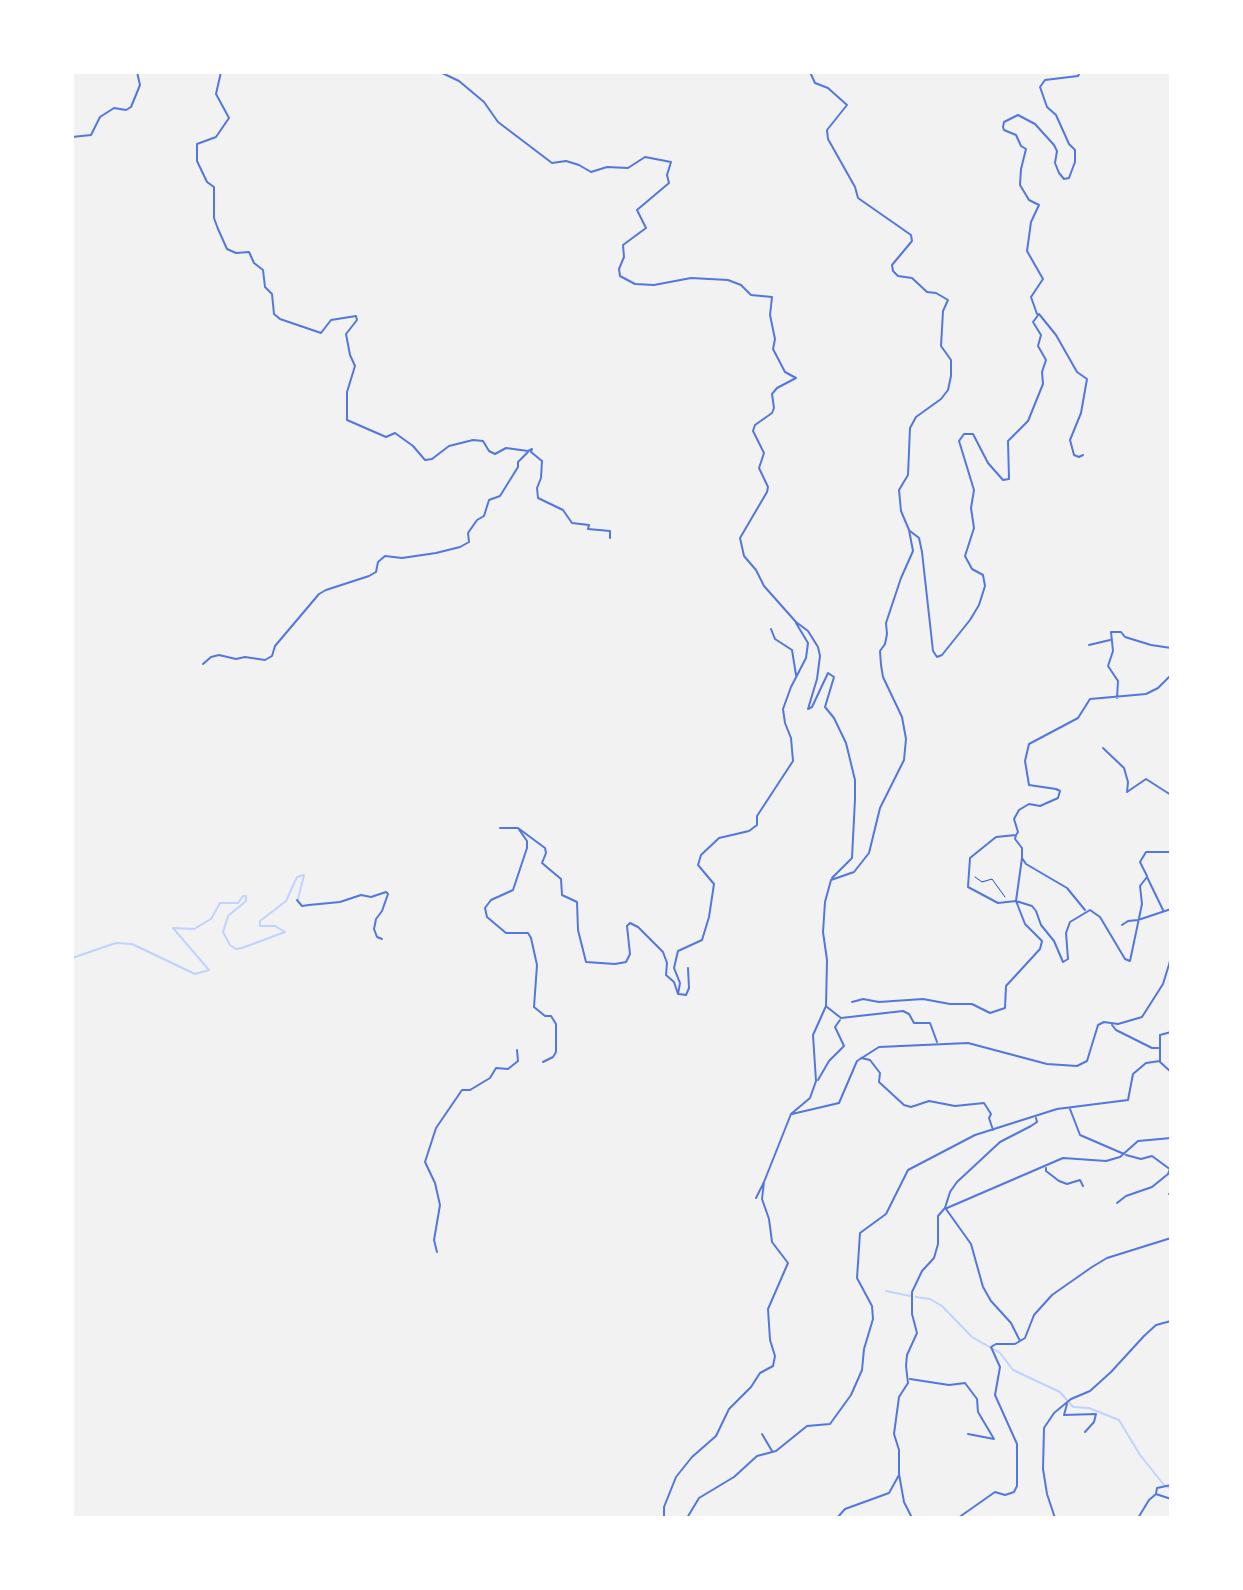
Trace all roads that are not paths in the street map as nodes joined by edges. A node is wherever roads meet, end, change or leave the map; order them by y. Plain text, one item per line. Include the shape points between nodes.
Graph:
1 (137, 72) edge
2 (221, 72) edge
3 (440, 72) edge
4 (810, 72) edge
5 (1080, 72) edge
6 (72, 137) edge
7 (1037, 314) junction
8 (528, 451) junction
9 (1083, 455) dead end
10 (909, 530) junction
11 (610, 538) dead end
12 (796, 622) junction
13 (771, 629) dead end
14 (1110, 640) junction
15 (1089, 645) dead end
16 (1171, 648) edge
17 (203, 664) dead end
18 (1171, 675) edge
19 (796, 677) junction
20 (1117, 698) junction
21 (1103, 748) dead end
22 (1171, 795) edge
23 (500, 828) dead end
24 (518, 828) junction
25 (1016, 835) junction
26 (1171, 852) edge
27 (1022, 858) junction
28 (1147, 877) junction
29 (831, 880) junction
30 (297, 900) dead end
31 (1016, 901) junction
32 (1171, 909) edge
33 (1163, 910) junction
34 (1086, 911) junction
35 (1138, 920) junction
36 (1122, 925) dead end
37 (382, 939) dead end
38 (1171, 958) edge
39 (688, 968) dead end
40 (678, 994) junction
41 (852, 1002) dead end
42 (826, 1006) junction
43 (841, 1018) junction
44 (1112, 1023) junction
45 (1171, 1032) edge
46 (937, 1043) junction
47 (1159, 1048) junction
48 (517, 1050) dead end
49 (860, 1058) junction
50 (1160, 1061) junction
51 (543, 1062) dead end
52 (1171, 1072) edge
53 (816, 1081) junction
54 (1070, 1108) junction
55 (791, 1114) junction
56 (1036, 1117) junction
57 (993, 1130) junction
58 (1171, 1138) edge
59 (1124, 1154) junction
60 (1046, 1167) junction
61 (1170, 1169) edge
62 (764, 1182) junction
63 (1083, 1186) dead end
64 (756, 1198) dead end
65 (1117, 1203) dead end
66 (945, 1208) junction
67 (1171, 1238) edge
68 (437, 1252) dead end
69 (1171, 1321) edge
70 (1020, 1342) junction
71 (908, 1379) junction
72 (1067, 1403) junction
73 (1085, 1432) dead end
74 (762, 1434) dead end
75 (968, 1434) dead end
76 (772, 1452) junction
77 (899, 1473) junction
78 (1171, 1485) edge
79 (1156, 1494) junction
80 (1171, 1499) edge
81 (664, 1518) edge
82 (687, 1518) edge
83 (837, 1518) edge
84 (912, 1518) edge
85 (958, 1518) edge
86 (1055, 1518) edge
87 (1138, 1518) edge

1 - 6 street via 140,85 131,107 114,108 100,117 91,135
2 - 8 street via 216,94 229,118 216,137 197,144 197,161 214,187 214,218 227,249 249,252 263,270 274,314 280,319 321,333 331,320 356,316 346,334 355,366 347,392 347,420 386,437 395,433 425,460 473,440 483,441 495,454 512,447
3 - 12 street via 459,81 498,122 552,163 566,161 591,172 628,168 645,157 671,162 669,183 637,210 646,228 623,245 620,276 654,285 716,278 741,285 751,295 772,297 773,349 785,372 796,378 777,388 772,413 755,425 764,453 759,468 768,487 740,538 744,556 764,586
4 - 10 street via 815,83 847,105 827,130 828,139 858,198 911,235 893,271 948,300 941,346 951,360 948,390 910,428 908,475 899,490
5 - 7 street via 1045,80 1040,87 1075,150 1069,178 1059,173 1057,151 1035,124 1018,115 1003,127 1026,149 1020,185 1039,205 1027,251 1043,279 1031,297
7 - 9 street via 1087,379 1070,440 1074,455
7 - 10 street via 1033,322 1046,360 1043,384 1028,421 1008,441 1009,479 1003,480 988,463 973,434 964,434 959,441 974,490 974,528 965,556 983,575 985,586 976,612 937,657 919,538
8 - 11 street via 542,461 538,498 563,510 572,523 610,531
8 - 17 street via 500,496 489,500 484,516 468,533 469,542 443,552 385,556 376,572 319,594 272,656 265,660 219,655
10 - 29 street via 913,551 880,651 883,677 902,717 904,760 880,808 869,853 854,872
12 - 19 street via 808,643
12 - 29 street via 813,638 820,656 807,707 812,707 830,672 834,677 825,707 846,743 855,780 852,858
13 - 19 street via 775,639 792,650
14 - 15 street
14 - 16 street via 1111,632 1121,632 1138,642
14 - 20 street via 1108,666 1118,681
18 - 20 street via 1146,694
19 - 40 street via 783,709 793,761 757,816 757,825 719,838 701,855 698,865 714,884 709,917 702,940 678,951
20 - 25 street via 1090,699 1078,718 1027,746 1029,785 1060,791 1053,802 1019,810
21 - 22 street via 1124,768 1127,792 1146,779
23 - 24 street
24 - 40 street via 545,848 542,863 561,879 562,895 577,902 586,962 626,962 630,923 663,952 666,975
24 - 51 street via 527,848 513,890 485,908 487,917 506,933 528,933 531,938 537,965 534,1007 556,1024 556,1052
25 - 27 street
25 - 31 street via 996,837 980,847 970,858 966,885 998,903
26 - 28 street via 1146,852 1140,862
27 - 31 street
27 - 34 street via 1067,888
28 - 33 street
28 - 35 street via 1140,886
29 - 42 street via 823,932
30 - 37 street via 302,906 386,892 374,929
31 - 34 street via 1036,911 1063,962 1068,959 1068,925
31 - 41 street via 1042,945 1006,986 1005,1008 999,1012 923,999
32 - 33 street
33 - 35 street
34 - 35 street via 1100,917 1128,961
35 - 36 street
38 - 44 street via 1163,984 1142,1017
39 - 40 street via 689,988 686,995
42 - 43 street
42 - 53 street via 813,1035
43 - 46 street via 903,1011 914,1023 930,1023
43 - 53 street via 835,1027 844,1046
44 - 46 street via 1098,1025 1087,1061 1077,1066 1047,1064 973,1044
44 - 47 street via 1116,1030
45 - 47 street via 1160,1035
46 - 49 street via 879,1047
47 - 50 street
48 - 68 street via 518,1061 508,1069 496,1068 490,1078 462,1090 436,1128 425,1162 440,1205
49 - 55 street via 839,1103
49 - 57 street via 870,1060 880,1073 879,1082 904,1105 984,1103
50 - 52 street
50 - 54 street via 1136,1069 1128,1100
53 - 55 street via 810,1098
54 - 56 street
54 - 59 street via 1080,1135
55 - 62 street
56 - 57 street
56 - 66 street via 1034,1124 1000,1142 957,1182
57 - 76 street via 908,1170 886,1214 860,1233 857,1278 873,1313 862,1370 830,1424 807,1426
58 - 59 street via 1138,1141
59 - 60 street via 1106,1161 1063,1158
59 - 61 street via 1152,1156
60 - 63 street via 1059,1181 1080,1180
60 - 66 street
61 - 65 street via 1152,1187
62 - 64 street
62 - 81 street via 762,1199 772,1242 788,1263 767,1315 773,1366 760,1373 729,1409 716,1436 676,1477
66 - 70 street via 971,1244 983,1287
66 - 71 street via 938,1216 934,1258 912,1292 917,1333 907,1355
67 - 70 street via 1107,1258 1056,1291 1034,1315
69 - 72 street via 1156,1325 1090,1391
70 - 85 street via 990,1349 1000,1367 995,1395 1017,1444 1017,1486 1005,1495 995,1492
71 - 75 street via 965,1383 994,1439
71 - 77 street via 896,1407
72 - 73 street via 1064,1415 1096,1414
72 - 86 street via 1044,1428 1043,1469
74 - 76 street
76 - 82 street via 757,1456 699,1498
77 - 83 street via 889,1493 845,1509
77 - 84 street
78 - 79 street via 1157,1488
79 - 80 street
79 - 87 street

